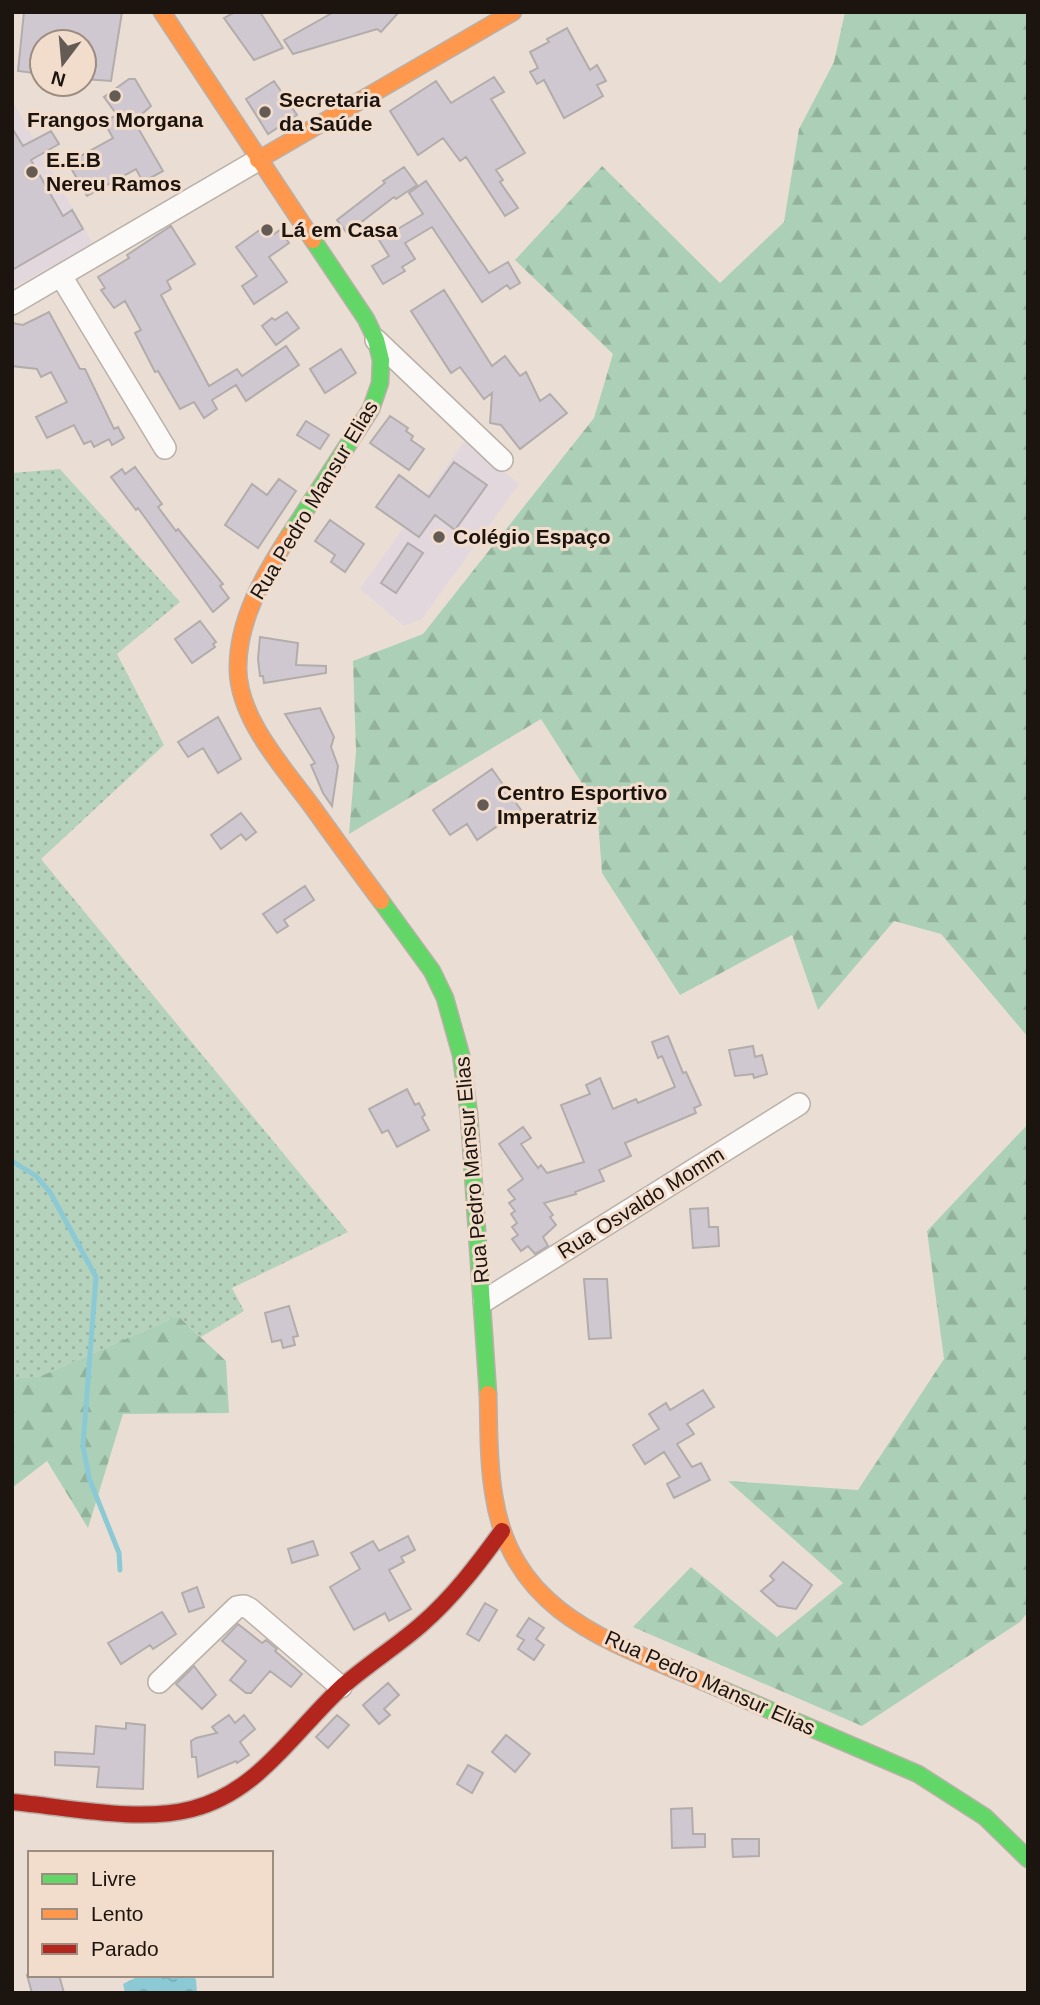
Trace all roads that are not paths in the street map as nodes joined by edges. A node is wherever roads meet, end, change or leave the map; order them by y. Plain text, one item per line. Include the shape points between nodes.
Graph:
1 (162, 12) edge
2 (176, 12) edge
3 (513, 12) edge
4 (182, 41) junction
5 (258, 160) junction
6 (61, 276) junction
7 (12, 304) edge
8 (376, 340) junction
9 (165, 448) dead end
10 (502, 460) dead end
11 (799, 1104) dead end
12 (484, 1301) junction
13 (502, 1531) junction
14 (159, 1682) dead end
15 (341, 1687) junction
16 (12, 1802) edge
17 (1028, 1859) edge

1 - 4 main road, Rua Pedro Mansur Elias
2 - 4 main road, Rua Pedro Mansur Elias
3 - 5 main road
4 - 5 main road, Rua Pedro Mansur Elias
5 - 6 street
5 - 8 main road, Rua Pedro Mansur Elias via 357,303
6 - 7 street
6 - 9 street
8 - 10 street
8 - 12 main road, Rua Pedro Mansur Elias via 382,370 376,396 264,578 249,610 238,671 241,691 261,737 432,971 450,1009 468,1088
11 - 12 street, Rua Osvaldo Momm
12 - 13 main road, Rua Pedro Mansur Elias via 492,1482
13 - 15 main road via 438,1609
13 - 17 main road, Rua Pedro Mansur Elias via 534,1587 587,1628 930,1780 978,1811
14 - 15 street via 237,1607 244,1606
15 - 16 main road via 259,1775 206,1805 141,1813

